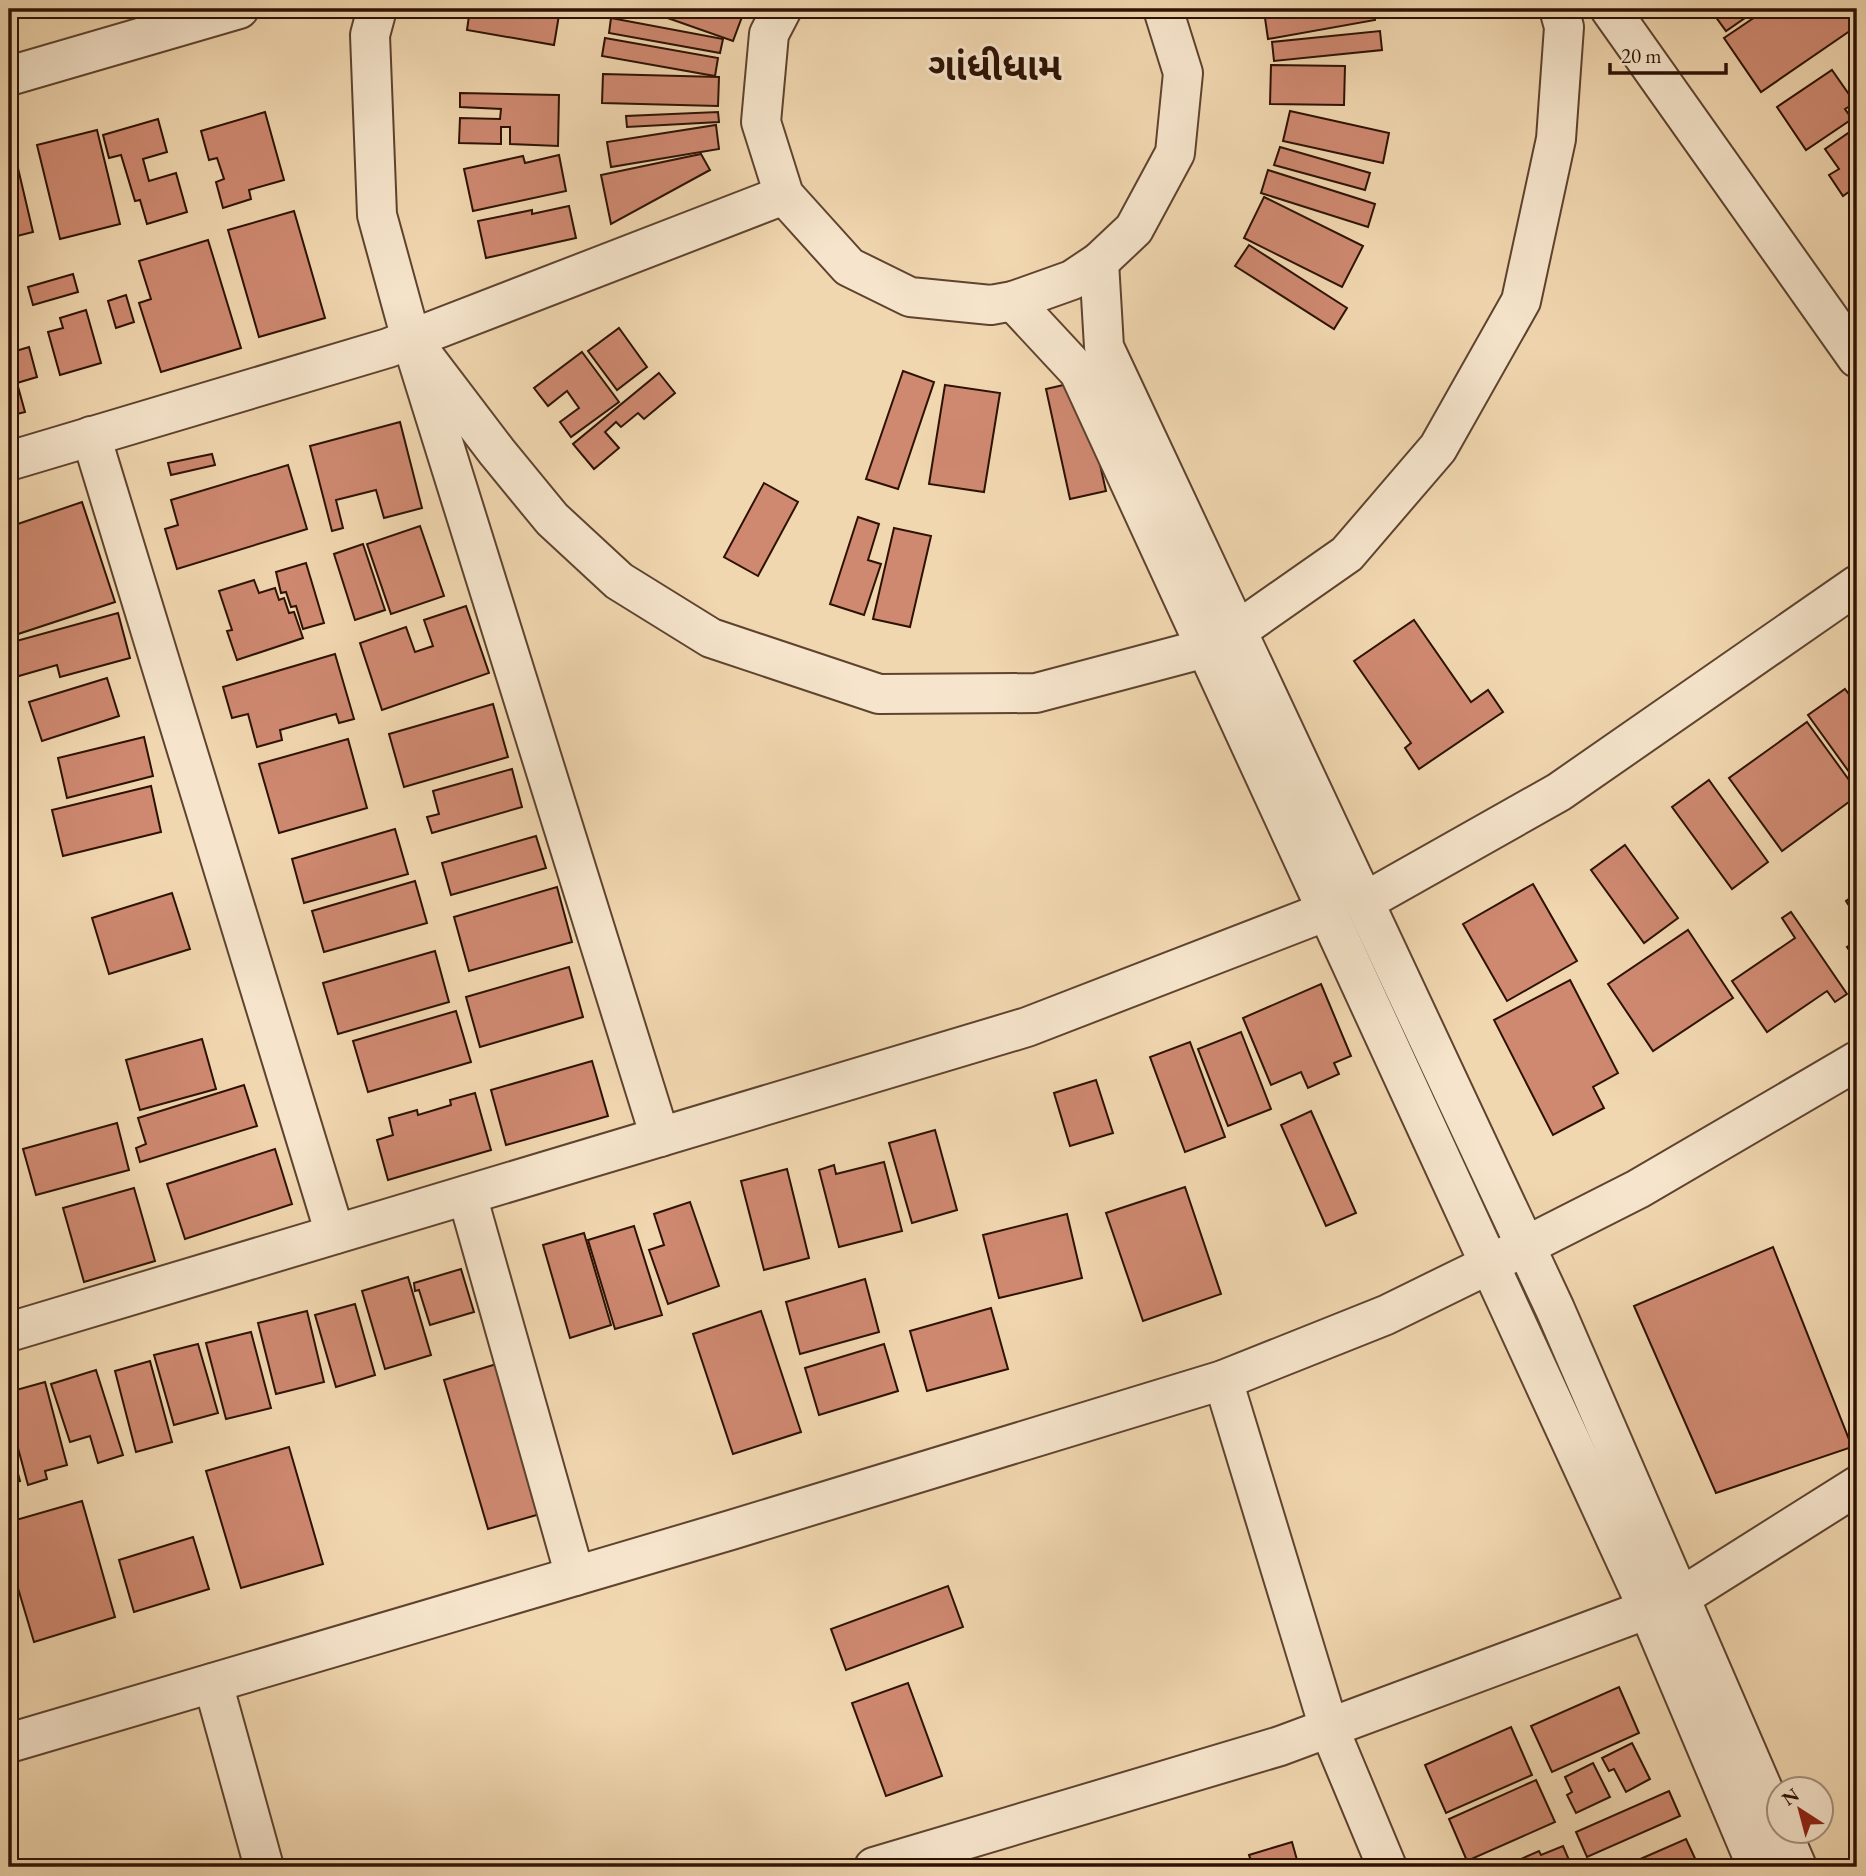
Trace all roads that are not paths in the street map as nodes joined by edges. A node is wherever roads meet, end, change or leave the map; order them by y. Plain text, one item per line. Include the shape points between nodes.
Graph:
1 (239, 9) edge
2 (377, 9) edge
3 (782, 9) edge
4 (1163, 9) edge
5 (1559, 9) edge
6 (1610, 9) edge
7 (9, 76) edge
8 (785, 195) junction
9 (1099, 262) junction
10 (1013, 301) junction
11 (411, 339) junction
12 (1857, 358) edge
13 (91, 436) junction
14 (9, 461) edge
15 (1857, 584) edge
16 (1221, 639) junction
17 (1364, 902) junction
18 (1327, 911) junction
19 (1857, 1061) edge
20 (660, 1137) junction
21 (467, 1195) junction
22 (335, 1234) junction
23 (1526, 1245) junction
24 (1490, 1264) junction
25 (9, 1332) edge
26 (1223, 1380) junction
27 (1857, 1486) edge
28 (575, 1576) junction
29 (1665, 1603) junction
30 (213, 1682) junction
31 (1329, 1728) junction
32 (9, 1743) edge
33 (1764, 1795) edge
34 (1787, 1844) edge
35 (264, 1867) edge
36 (874, 1867) edge
37 (1387, 1867) edge
38 (1757, 1867) edge
39 (1797, 1867) edge

1 - 7 street
2 - 11 street via 370,35 377,215
3 - 8 street via 769,34 761,122
4 - 9 street via 1183,74 1175,153 1134,229
5 - 16 street via 1564,27 1556,139 1521,301 1438,448 1356,544
6 - 12 street
8 - 10 street via 849,267 910,297 991,305
8 - 11 street
9 - 10 street via 1072,280
9 - 16 street via 1104,347
10 - 16 street via 1079,372
11 - 13 street
11 - 16 street via 552,519 619,581 711,638 879,694 1036,694
11 - 20 street
13 - 14 street
13 - 22 street
15 - 17 street via 1559,792
16 - 17 street
16 - 18 street
17 - 23 street
18 - 20 street via 1027,1027
18 - 24 street
19 - 23 street via 1639,1189
20 - 21 street
21 - 22 street
21 - 28 street
22 - 25 street
23 - 24 street
23 - 29 street
24 - 26 street via 1386,1315
24 - 29 street
26 - 28 street
26 - 31 street
27 - 29 street
28 - 30 street
29 - 31 street
29 - 33 street
29 - 38 street
30 - 32 street
30 - 35 street
31 - 36 street
31 - 37 street
34 - 39 street

